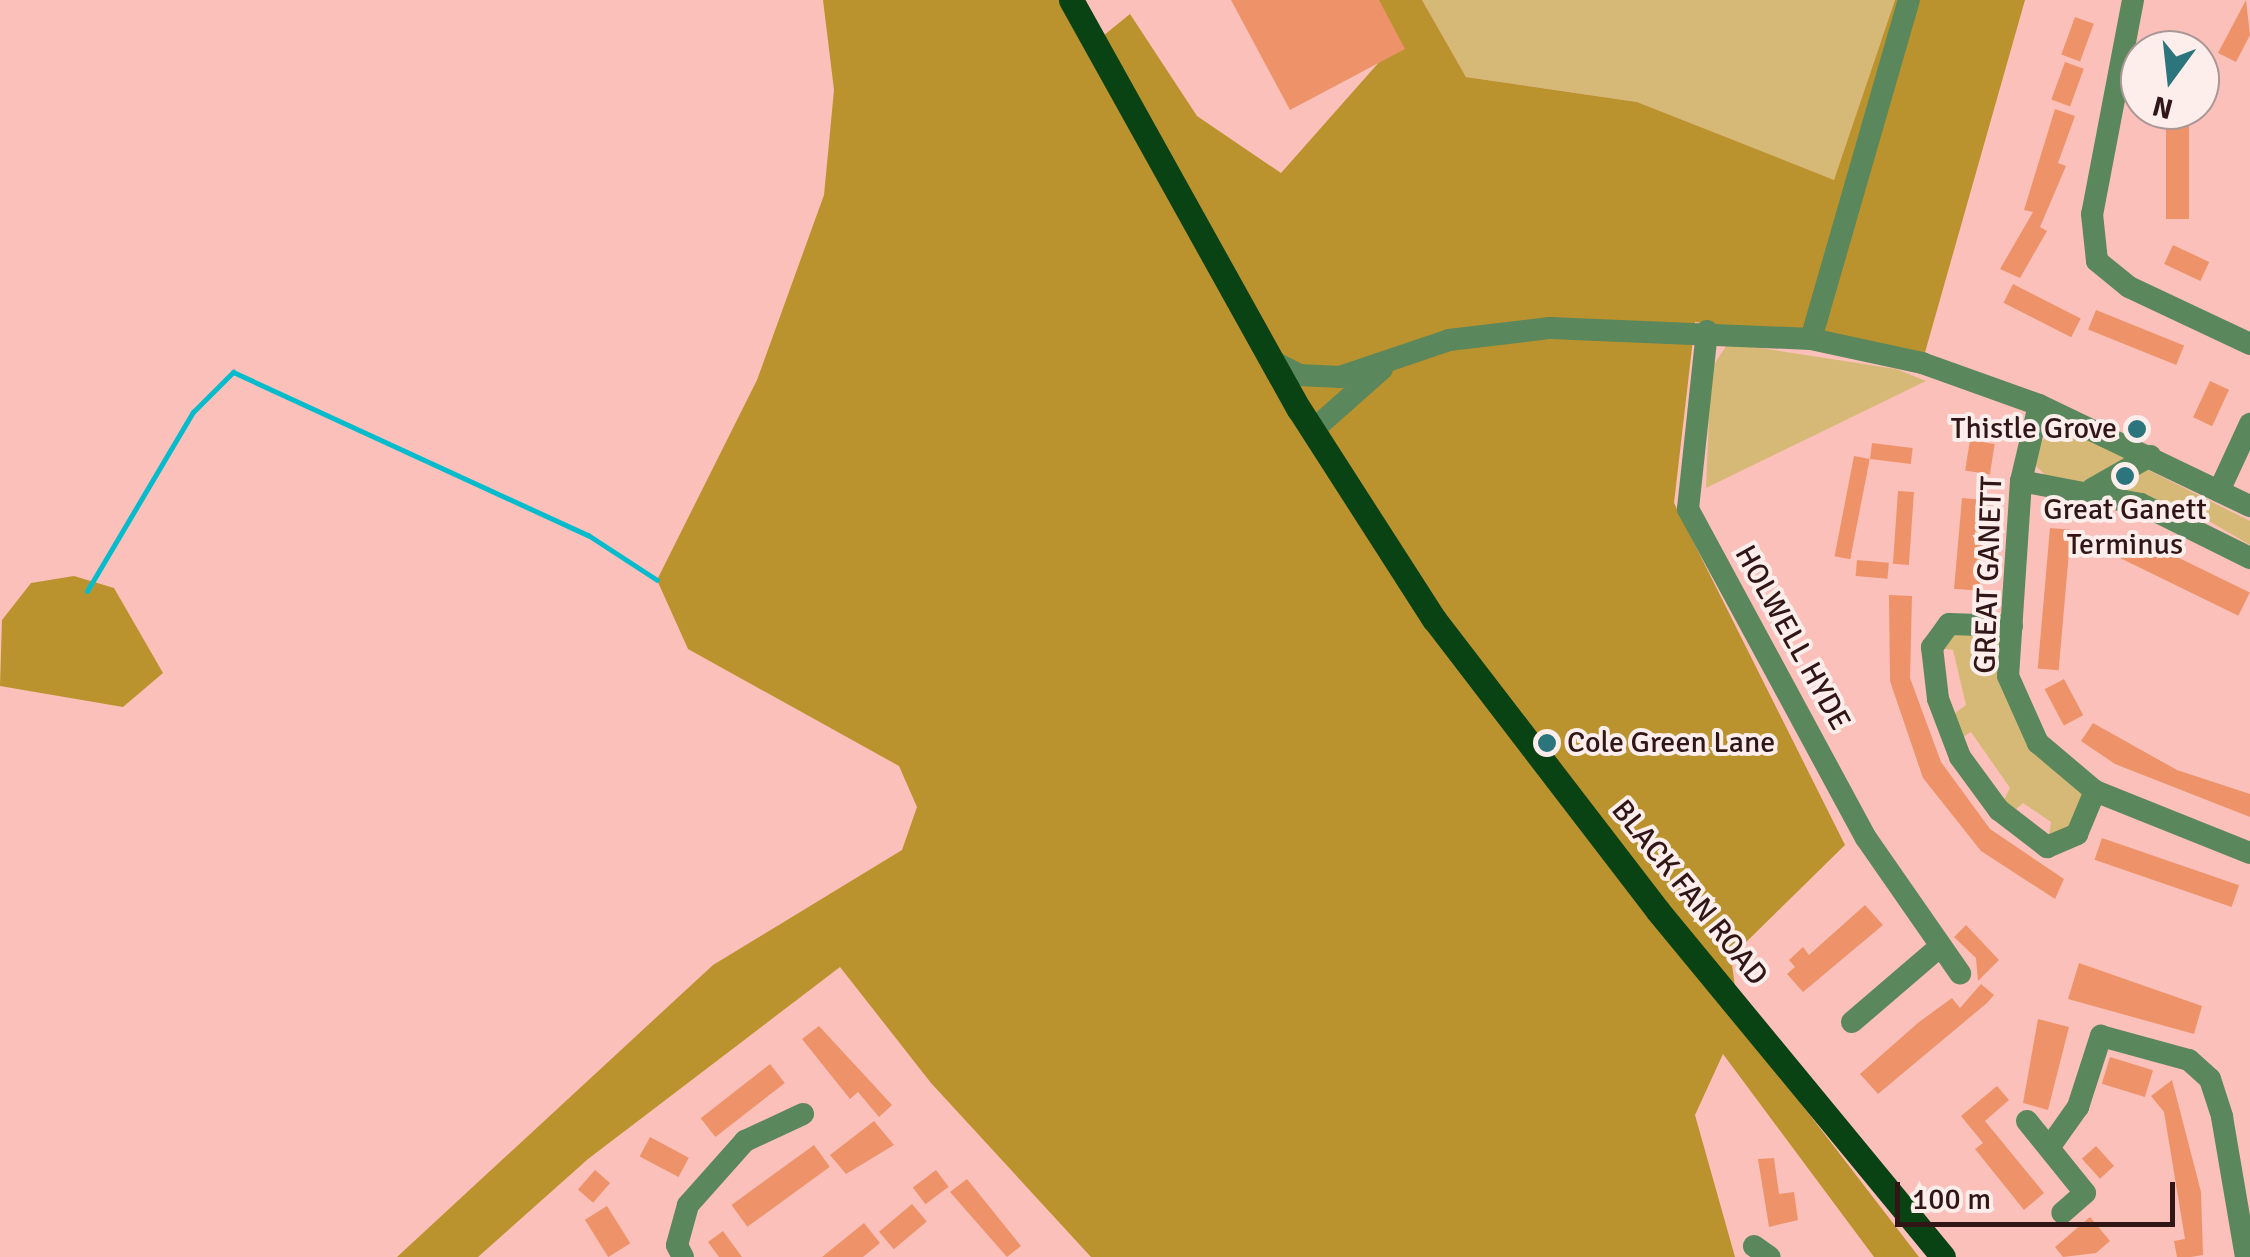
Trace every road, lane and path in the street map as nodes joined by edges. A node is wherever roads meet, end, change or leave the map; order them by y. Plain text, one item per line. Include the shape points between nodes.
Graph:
1 (1070, 0) edge
2 (1909, 0) edge
3 (2133, 0) edge
4 (1707, 331) junction
5 (1811, 340) junction
6 (2250, 344) edge
7 (1406, 354) junction
8 (1272, 361) junction
9 (2040, 406) junction
10 (1306, 419) junction
11 (2250, 424) edge
12 (2150, 456) junction
13 (2021, 482) junction
14 (2092, 488) junction
15 (2219, 491) junction
16 (2250, 506) edge
17 (2250, 558) edge
18 (2012, 626) junction
19 (2095, 792) junction
20 (2250, 853) edge
21 (1936, 950) junction
22 (1960, 973) dead end
23 (1852, 1022) dead end
24 (804, 1114) dead end
25 (2027, 1121) dead end
26 (2051, 1144) junction
27 (2062, 1213) dead end
28 (683, 1257) edge
29 (1943, 1257) edge
30 (2246, 1257) edge

1 - 8 main road
2 - 5 street
3 - 6 street via 2092,214 2097,261 2129,287
4 - 5 street
4 - 7 street via 1501,331
4 - 21 street, HOLWELL HYDE via 1688,509 1866,838
5 - 9 street via 1922,364
7 - 8 street via 1317,378
7 - 10 street
8 - 10 main road
9 - 12 street
9 - 13 street, GREAT GANETT
10 - 29 main road, BLACK FAN ROAD via 1434,619 1658,911
11 - 15 street
12 - 14 street
12 - 15 street
13 - 14 street
13 - 18 street, GREAT GANETT
14 - 17 street
15 - 16 street
18 - 19 street, GREAT GANETT via 2008,676 2038,742
18 - 19 street via 1949,624 1932,647 1938,700 1960,756 1999,810 2046,847 2077,834
19 - 20 street, GREAT GANETT
21 - 22 street, HOLWELL HYDE
21 - 23 street
24 - 28 street via 744,1141 688,1205 680,1220
25 - 26 street
26 - 27 street via 2085,1193
26 - 30 street via 2078,1107 2101,1036 2189,1060 2210,1079 2222,1117

